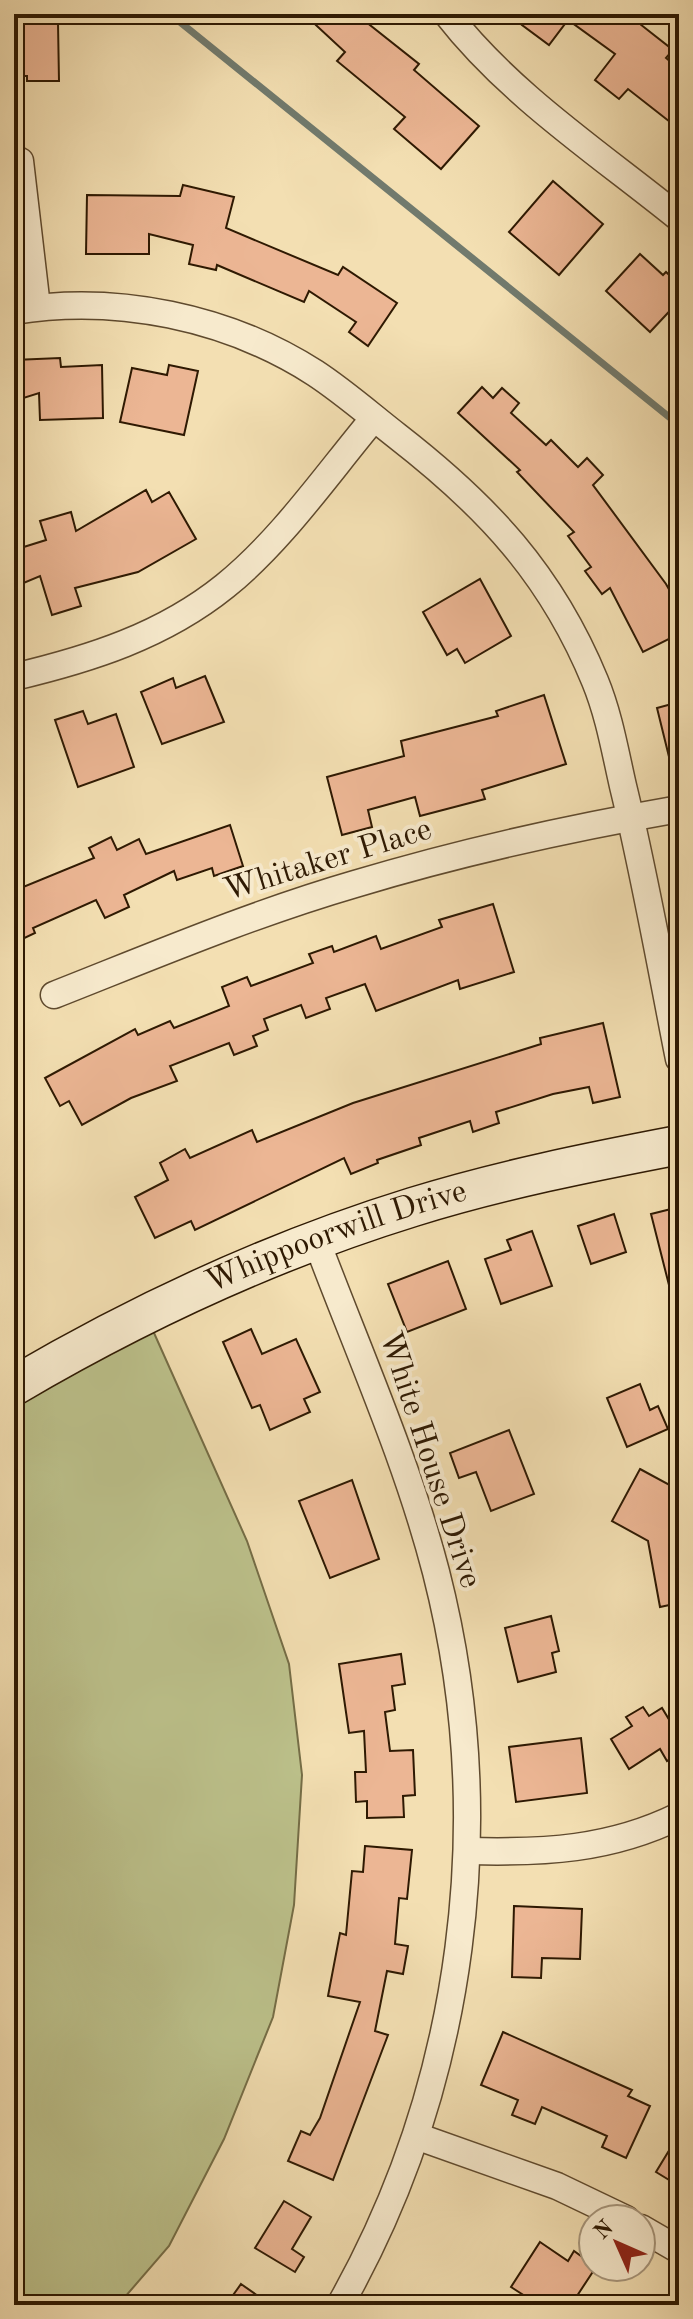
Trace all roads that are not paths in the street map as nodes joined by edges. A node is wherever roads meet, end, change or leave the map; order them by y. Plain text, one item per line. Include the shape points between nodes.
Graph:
1 (447, 14) edge
2 (20, 161) dead end
3 (679, 218) edge
4 (25, 309) edge
5 (374, 418) junction
6 (14, 677) edge
7 (679, 809) edge
8 (631, 817) junction
9 (54, 995) dead end
10 (679, 1059) edge
11 (679, 1145) edge
12 (317, 1242) junction
13 (14, 1386) edge
14 (679, 1816) edge
15 (468, 1851) junction
16 (416, 2136) junction
17 (593, 2203) edge
18 (657, 2237) edge
19 (679, 2250) edge
20 (340, 2305) edge

1 - 3 street via 510,82
2 - 4 street
4 - 5 street via 136,309 219,329 297,363
5 - 6 street via 225,586 132,641
5 - 8 street via 488,513 550,594 596,684
7 - 8 street, Whitaker Place
8 - 9 street, Whitaker Place via 352,884
8 - 10 street
11 - 12 street, Whippoorwill Drive via 460,1193
12 - 13 street, Whippoorwill Drive via 174,1300
12 - 15 street, White House Drive via 436,1574 462,1723
14 - 15 street via 628,1838 589,1847
15 - 16 street, White House Drive via 451,2002
16 - 17 street
16 - 20 street, White House Drive
18 - 19 street

